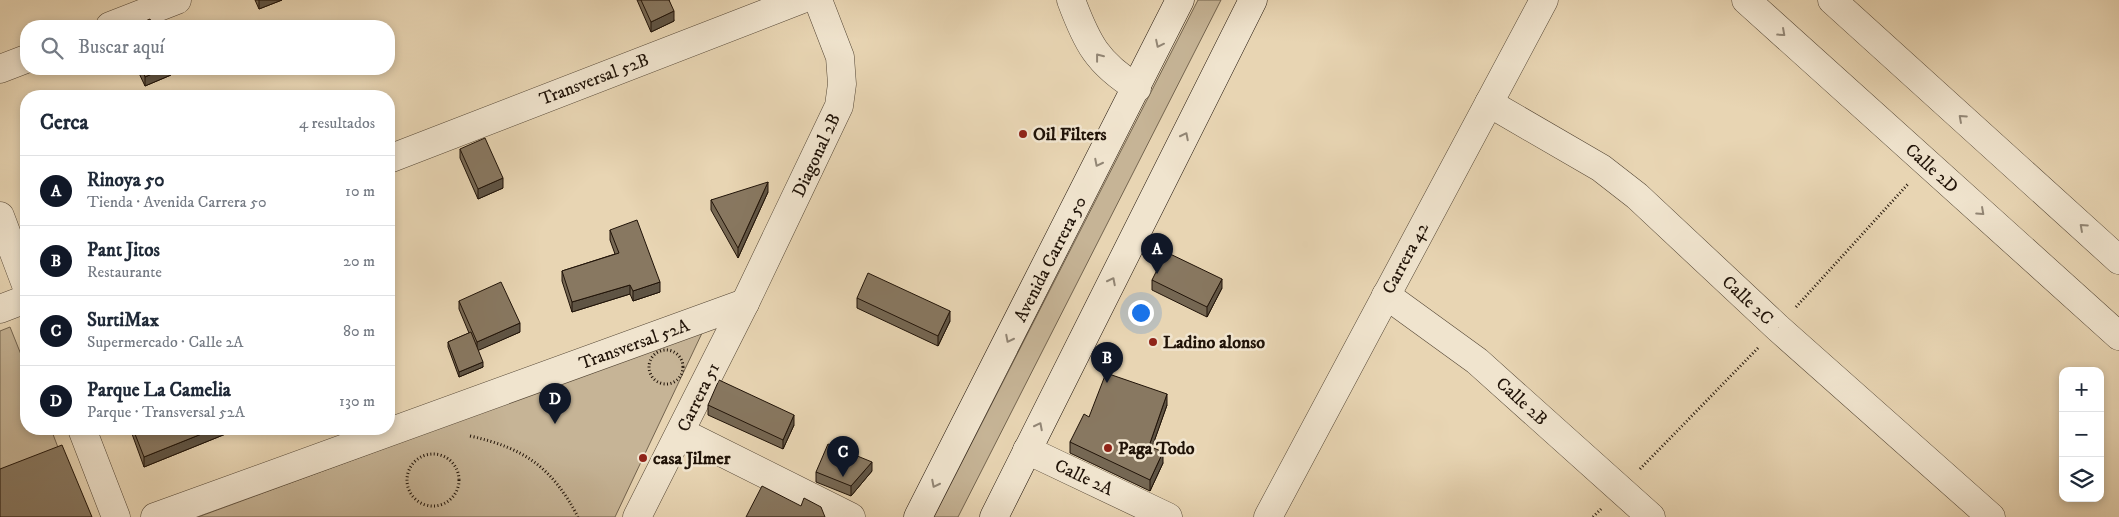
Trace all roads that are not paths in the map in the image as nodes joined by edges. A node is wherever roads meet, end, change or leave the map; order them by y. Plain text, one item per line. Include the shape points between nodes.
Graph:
1 (177, 0) edge
2 (800, 0) edge
3 (818, 0) edge
4 (1071, 0) edge
5 (1180, 0) edge
6 (1253, 0) edge
7 (1544, 0) edge
8 (1746, 0) edge
9 (1832, 0) edge
10 (125, 20) edge
11 (20, 61) edge
12 (0, 69) edge
13 (1136, 88) junction
14 (1489, 103) junction
15 (395, 157) edge
16 (0, 216) edge
17 (2119, 260) edge
18 (20, 270) edge
19 (1386, 295) junction
20 (20, 301) edge
21 (745, 303) junction
22 (0, 309) edge
23 (2119, 336) edge
24 (395, 430) edge
25 (681, 432) junction
26 (84, 435) edge
27 (381, 435) edge
28 (1027, 450) junction
29 (116, 517) edge
30 (155, 517) edge
31 (637, 517) edge
32 (850, 517) edge
33 (918, 517) edge
34 (994, 517) edge
35 (1168, 517) edge
36 (1268, 517) edge
37 (1651, 517) edge
38 (1991, 517) edge

1 - 10 street
2 - 15 street, Transversal 52B
3 - 21 street, Diagonal 2B via 840,57 842,84 839,106
13 -> 4 street via 1099,58 1084,34
5 -> 13 street, Avenida Carrera 50
28 -> 6 street
7 - 14 street, Carrera 42
8 -> 23 street, Calle 2D
17 -> 9 street
11 - 12 street
13 -> 33 street, Avenida Carrera 50
14 - 19 street, Carrera 42
14 - 38 street, Calle 2C via 1601,168 1637,196 1778,328
16 - 18 street
19 - 36 street, Carrera 42
19 - 37 street, Calle 2B via 1477,361
20 - 22 street
21 - 24 street, Transversal 52A
21 - 25 street, Carrera 51
25 - 31 street, Carrera 51
25 - 32 street
26 - 29 street
27 - 30 street, Transversal 52A
28 - 34 street
28 - 35 street, Calle 2A

